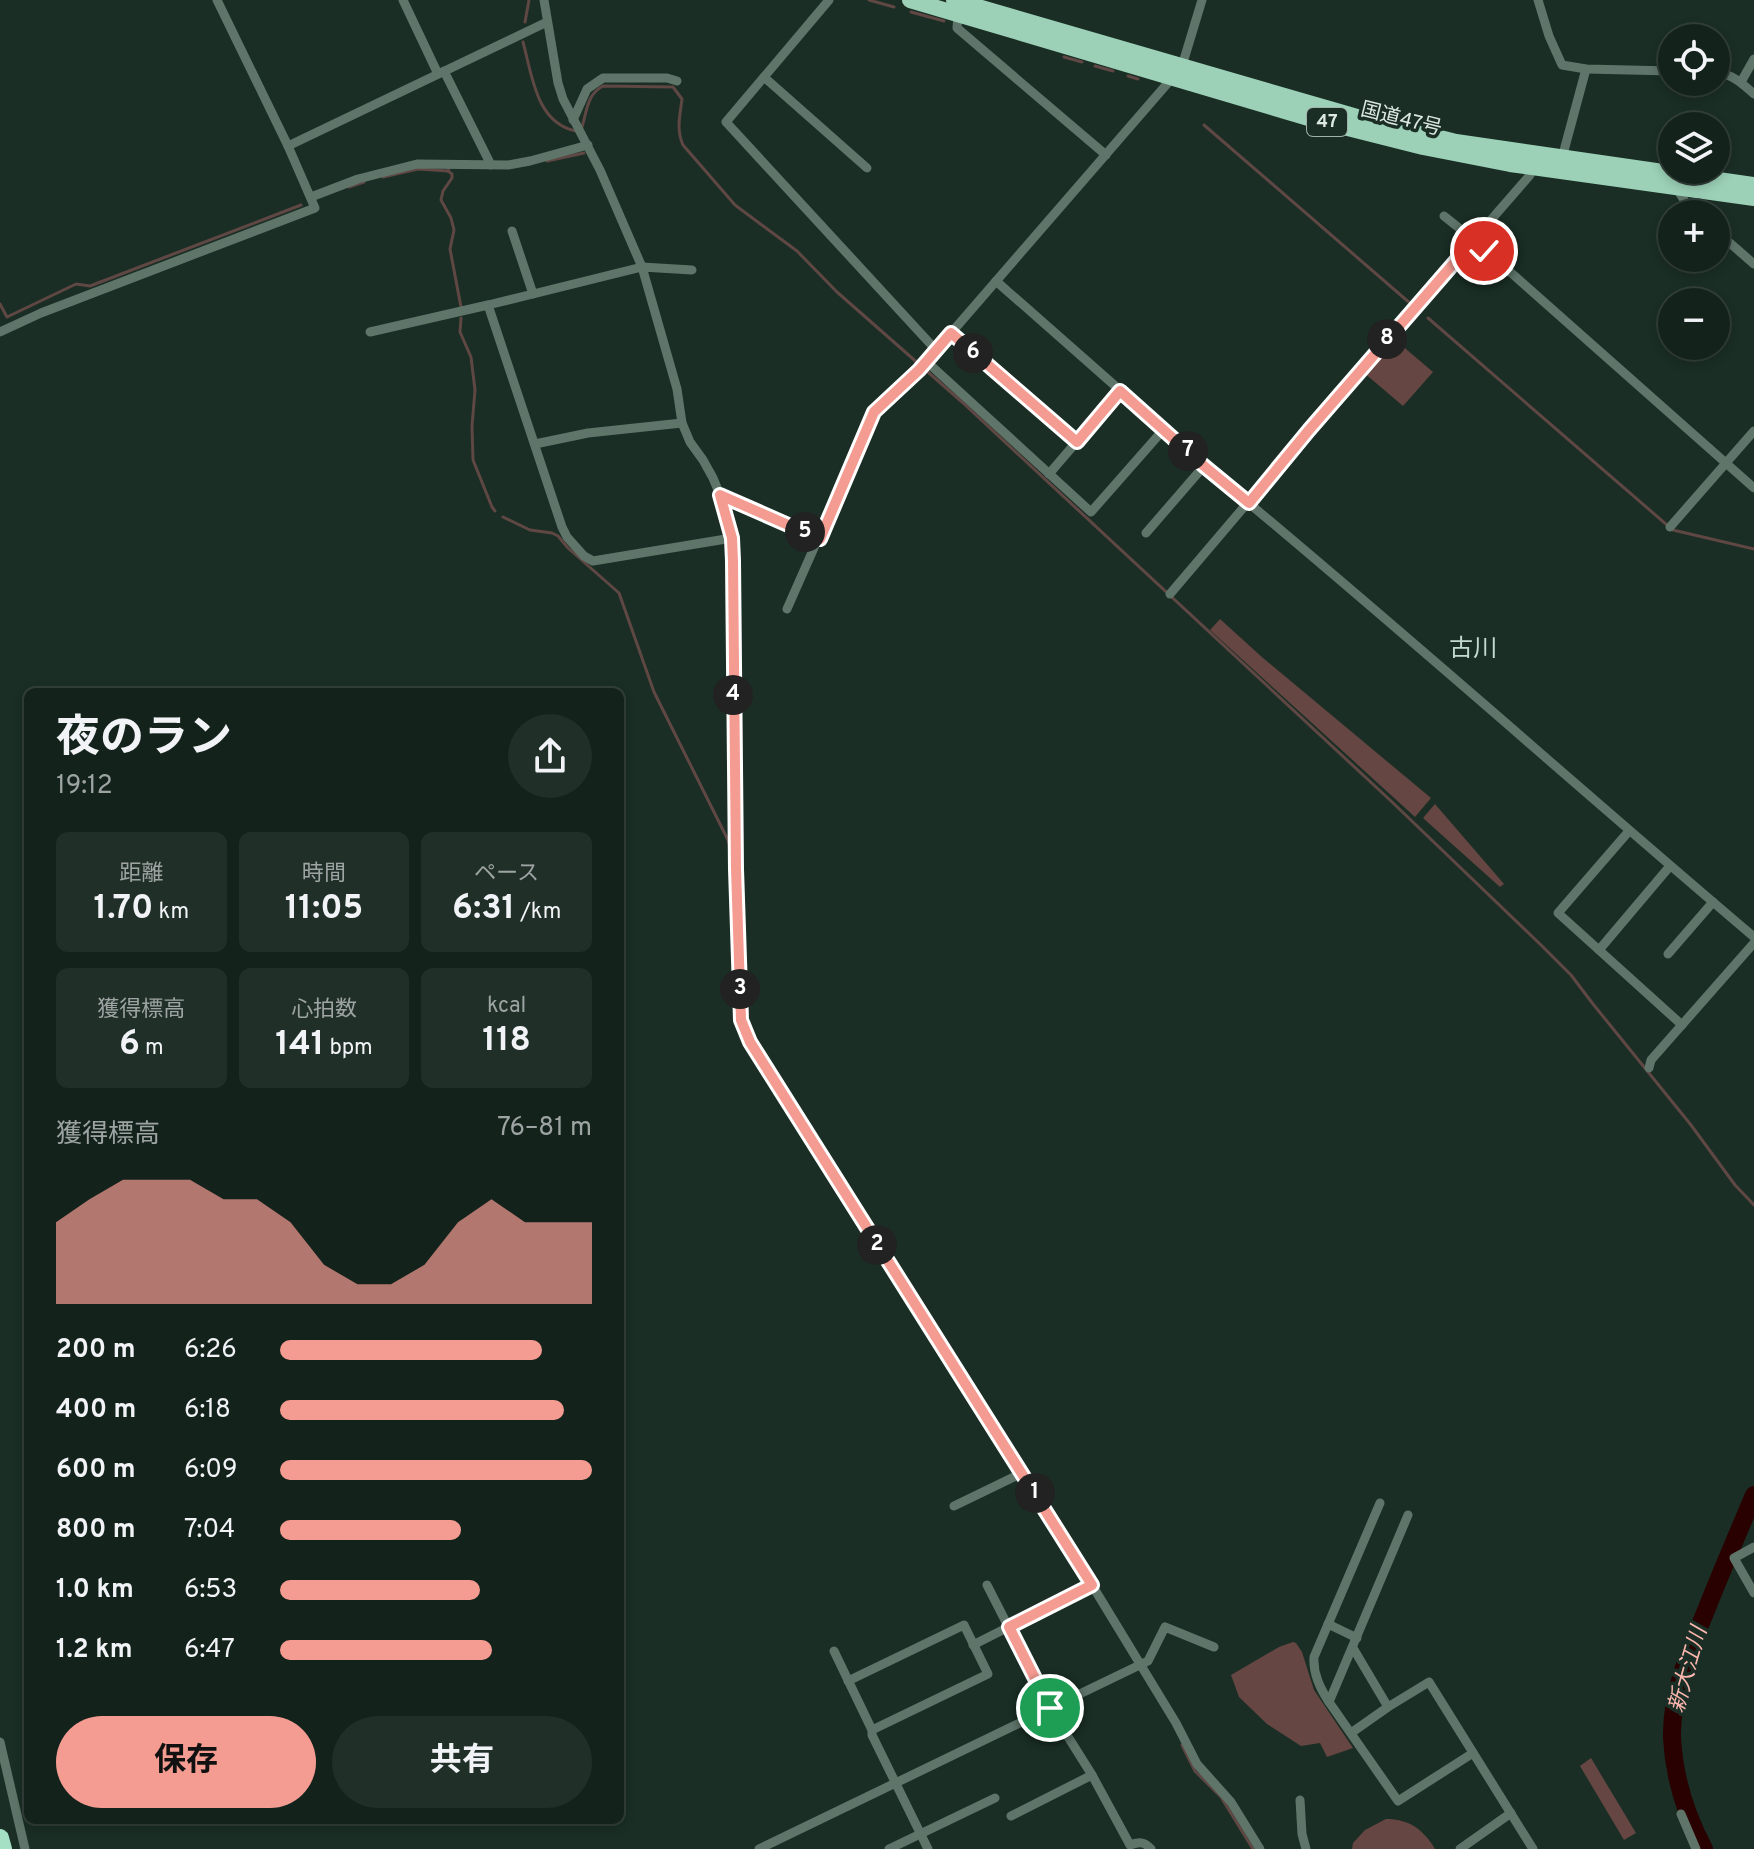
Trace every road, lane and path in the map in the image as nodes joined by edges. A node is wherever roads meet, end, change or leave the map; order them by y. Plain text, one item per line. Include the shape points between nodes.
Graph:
1 (217, 0) edge
2 (403, 0) edge
3 (544, 0) edge
4 (829, 0) edge
5 (910, 0) edge
6 (1202, 0) edge
7 (1537, 0) edge
8 (956, 7) edge
9 (547, 22) junction
10 (1754, 59) edge
11 (1586, 69) junction
12 (1658, 71) edge
13 (1178, 72) junction
14 (441, 73) junction
15 (1730, 76) edge
16 (764, 77) junction
17 (677, 81) dead end
18 (1741, 82) junction
19 (1754, 94) edge
20 (577, 126) junction
21 (588, 145) junction
22 (288, 146) junction
23 (1106, 155) junction
24 (1562, 158) junction
25 (491, 165) junction
26 (1529, 166) junction
27 (867, 168) dead end
28 (1754, 185) edge
29 (1675, 186) junction
30 (311, 197) junction
31 (1754, 198) edge
32 (1684, 200) edge
33 (1444, 216) dead end
34 (512, 231) dead end
35 (1474, 240) junction
36 (1730, 243) edge
37 (1754, 264) edge
38 (642, 267) junction
39 (692, 270) dead end
40 (996, 281) junction
41 (533, 294) junction
42 (488, 305) junction
43 (0, 332) edge
44 (370, 332) dead end
45 (951, 333) junction
46 (936, 350) junction
47 (923, 365) junction
48 (1120, 391) junction
49 (682, 423) junction
50 (1164, 429) junction
51 (1754, 431) edge
52 (1077, 442) junction
53 (535, 444) junction
54 (1727, 463) junction
55 (1204, 466) junction
56 (1049, 474) junction
57 (1754, 488) edge
58 (720, 495) junction
59 (1249, 503) junction
60 (1670, 527) dead end
61 (1146, 533) dead end
62 (732, 538) junction
63 (820, 539) junction
64 (1170, 594) dead end
65 (787, 609) dead end
66 (1629, 831) junction
67 (1670, 866) junction
68 (1713, 902) junction
69 (1754, 940) edge
70 (1599, 950) junction
71 (1668, 954) dead end
72 (1682, 1025) junction
73 (1649, 1068) dead end
74 (1022, 1473) junction
75 (1380, 1503) dead end
76 (954, 1506) dead end
77 (1408, 1515) dead end
78 (1754, 1547) edge
79 (987, 1585) dead end
80 (1092, 1585) junction
81 (1752, 1586) edge
82 (1328, 1624) junction
83 (1009, 1627) junction
84 (1355, 1643) junction
85 (973, 1645) junction
86 (1214, 1647) dead end
87 (834, 1651) dead end
88 (1139, 1665) junction
89 (848, 1681) junction
90 (1329, 1702) junction
91 (1388, 1707) junction
92 (1050, 1708) junction
93 (872, 1730) junction
94 (1351, 1733) junction
95 (0, 1742) edge
96 (1473, 1753) junction
97 (1092, 1775) junction
98 (896, 1783) junction
99 (995, 1798) dead end
100 (1300, 1800) dead end
101 (1511, 1813) junction
102 (1681, 1814) dead end
103 (1011, 1816) dead end
104 (920, 1833) junction
105 (0, 1838) edge
106 (1126, 1847) edge
107 (3, 1849) edge
108 (25, 1849) edge
109 (759, 1849) edge
110 (889, 1849) edge
111 (928, 1849) edge
112 (1151, 1849) edge
113 (1260, 1849) edge
114 (1306, 1849) edge
115 (1460, 1849) edge
116 (1533, 1849) edge
117 (1696, 1849) edge

1 - 22 street
2 - 14 street
3 - 9 street
4 - 16 street
5 - 8 highway, 国道47号 / 47
6 - 13 street
7 - 11 street via 1562,65
8 - 13 highway, 国道47号 / 47
8 - 23 street via 957,28
9 - 14 street
9 - 20 street via 558,83
10 - 18 street
11 - 12 street
11 - 24 street
13 - 23 street
13 - 24 highway, 国道47号 / 47 via 1456,142
13 - 26 highway, 国道47号 / 47 via 1312,119
14 - 22 street
14 - 25 street
15 - 18 street
16 - 27 street
16 - 46 street via 726,122
17 - 20 street via 603,78 587,89
18 - 19 street
20 - 21 street
21 - 25 street
21 - 38 street
22 - 30 street
23 - 40 street
24 - 28 highway, 国道47号 / 47
25 - 30 street via 417,164
26 - 29 highway, 国道47号 / 47
26 - 35 street via 1530,175
29 - 31 highway, 国道47号 / 47
29 - 32 street
30 - 43 street via 315,208
33 - 35 street
34 - 41 street
35 - 54 street
35 - 59 street
36 - 37 street
38 - 39 street
38 - 41 street
38 - 49 street
40 - 45 street
40 - 48 street
41 - 42 street
42 - 44 street
42 - 53 street
45 - 46 street
45 - 52 street
46 - 47 street
47 - 56 street
47 - 63 street via 874,412
48 - 50 street
48 - 52 street
49 - 53 street
49 - 58 street
50 - 55 street
50 - 56 street via 1091,512
51 - 54 street
52 - 56 street
53 - 62 street via 567,537 593,561
54 - 57 street
54 - 60 street
55 - 59 street
55 - 61 street
58 - 62 street
58 - 63 street
59 - 64 street
59 - 66 street
62 - 74 street via 741,1020
63 - 65 street
66 - 67 street
66 - 70 street via 1558,913
67 - 68 street
67 - 70 street
68 - 69 street
68 - 71 street
69 - 72 street
70 - 72 street
72 - 73 street
74 - 76 street
74 - 80 street
75 - 82 street
77 - 84 street
78 - 81 street via 1734,1558
79 - 83 street
80 - 83 street
80 - 88 street
82 - 84 street
82 - 90 street via 1313,1667
83 - 85 street
83 - 92 street
84 - 90 street
84 - 91 street
85 - 89 street via 964,1625
85 - 93 street via 988,1674
86 - 88 street via 1165,1627 1148,1661
87 - 89 street
88 - 92 street
88 - 113 street via 1197,1764 1231,1802
89 - 93 street
90 - 94 street
91 - 94 street
91 - 96 street via 1429,1682
92 - 97 street
92 - 98 street
93 - 98 street
94 - 96 street via 1398,1801
95 - 108 street
96 - 101 street
97 - 103 street
97 - 106 street
98 - 104 street
98 - 109 street
99 - 104 street
100 - 114 street
101 - 115 street
101 - 116 street
102 - 117 street
104 - 110 street
104 - 111 street
105 - 107 highway
106 - 112 street via 1140,1841

